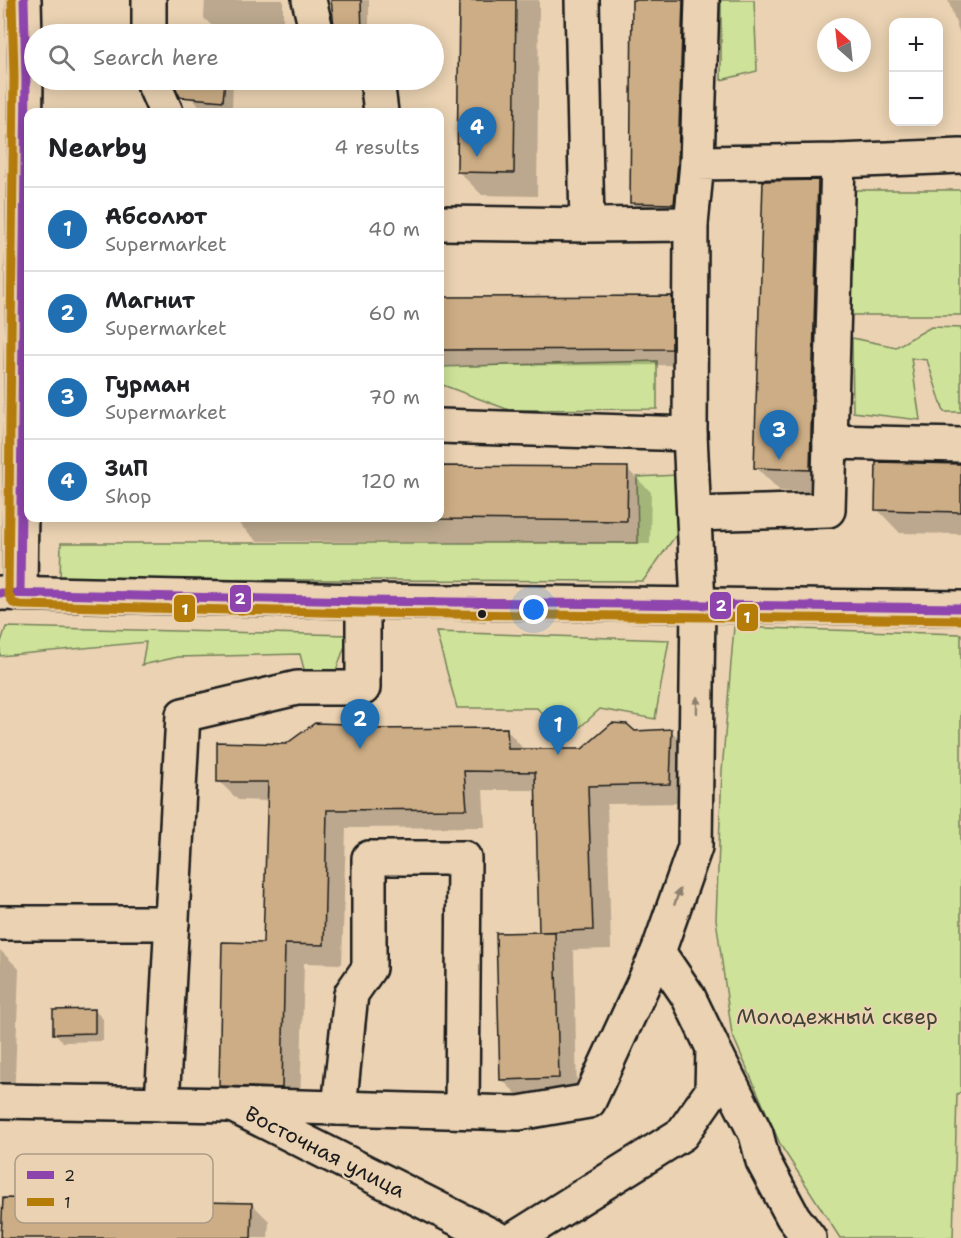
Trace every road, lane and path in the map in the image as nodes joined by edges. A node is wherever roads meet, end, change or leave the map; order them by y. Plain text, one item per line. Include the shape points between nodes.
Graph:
1 (24, 0) edge
2 (149, 0) edge
3 (309, 0) edge
4 (582, 0) edge
5 (702, 0) edge
6 (26, 24) edge
7 (149, 24) edge
8 (315, 24) edge
9 (30, 90) edge
10 (156, 90) edge
11 (378, 90) edge
12 (29, 108) edge
13 (164, 108) edge
14 (380, 108) edge
15 (961, 156) edge
16 (838, 161) junction
17 (697, 163) junction
18 (444, 223) edge
19 (691, 224) junction
20 (586, 225) junction
21 (24, 232) edge
22 (444, 426) edge
23 (690, 434) junction
24 (830, 442) junction
25 (961, 445) edge
26 (693, 514) junction
27 (10, 593) edge
28 (363, 601) junction
29 (698, 604) junction
30 (961, 608) edge
31 (0, 923) edge
32 (172, 923) junction
33 (658, 952) junction
34 (713, 1048) junction
35 (0, 1101) edge
36 (162, 1104) junction
37 (232, 1105) junction
38 (339, 1108) junction
39 (462, 1111) junction
40 (496, 1238) edge
41 (516, 1238) edge
42 (809, 1238) edge

1 - 6 street
2 - 7 street
3 - 8 street
4 - 20 street
5 - 17 street
9 - 12 street
10 - 13 street
11 - 14 street
15 - 16 street
16 - 17 street
16 - 24 street
17 - 19 street
18 - 20 street
19 - 20 street
19 - 23 street
21 - 27 street
22 - 23 street
23 - 26 street
24 - 25 street
24 - 26 street via 828,510
26 - 29 street
27 - 28 street
28 - 29 street
28 - 32 street via 363,688 297,688 183,715
29 - 30 street
33 -> 29 street via 695,847
31 - 32 street
32 - 36 street
33 - 34 street via 688,996
33 - 39 street via 589,1101 519,1113
34 - 41 street via 712,1091 682,1134
34 - 42 street via 756,1134 763,1161
35 - 36 street, Восточная улица
36 - 37 street, Восточная улица
37 - 38 street
37 - 40 street, Восточная улица
38 - 39 street
38 - 39 street via 351,994 369,968 369,858 464,858

